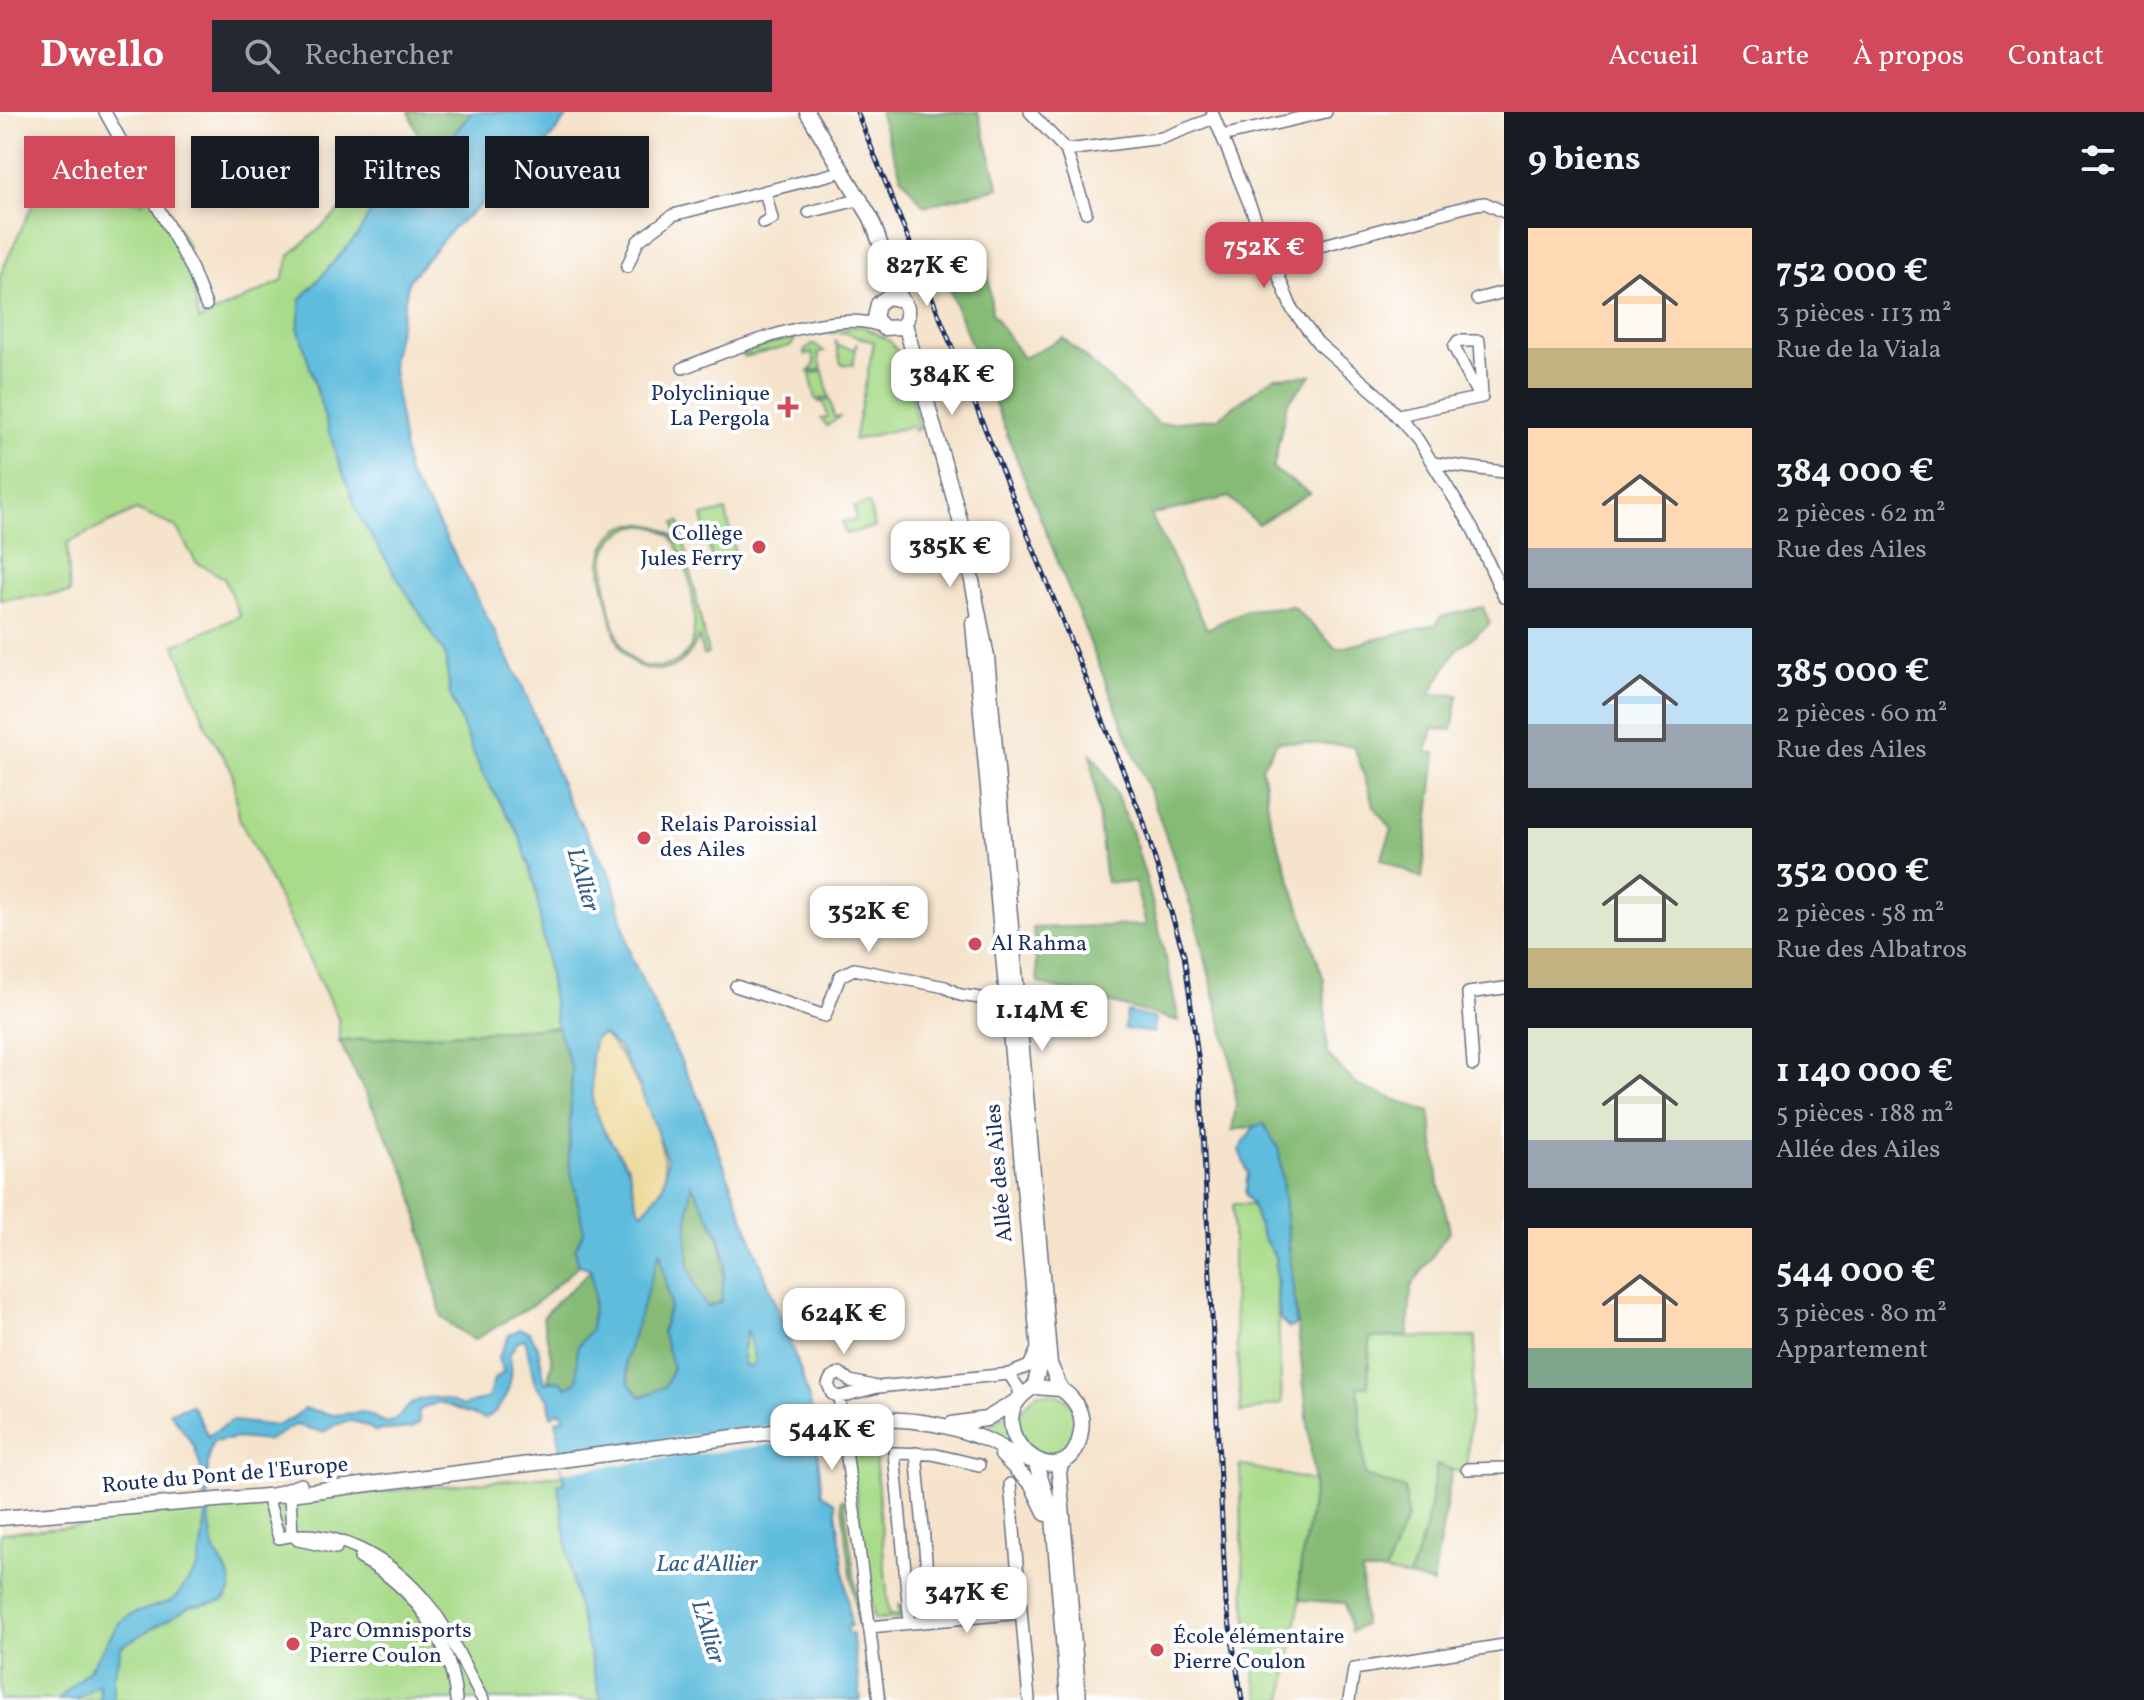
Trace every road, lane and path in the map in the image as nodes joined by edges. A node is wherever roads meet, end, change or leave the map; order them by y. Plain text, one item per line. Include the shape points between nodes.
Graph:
1 (105, 112) edge
2 (807, 112) edge
3 (1030, 112) edge
4 (1326, 112) edge
5 (1213, 115) edge
6 (1222, 136) junction
7 (1066, 150) junction
8 (844, 171) junction
9 (765, 191) junction
10 (862, 199) junction
11 (809, 212) dead end
12 (1086, 212) dead end
13 (1504, 212) edge
14 (763, 223) dead end
15 (1272, 259) junction
16 (627, 267) dead end
17 (1504, 292) edge
18 (894, 299) junction
19 (1477, 299) dead end
20 (206, 305) dead end
21 (875, 309) junction
22 (845, 321) junction
23 (880, 326) junction
24 (901, 326) junction
25 (683, 368) dead end
26 (1479, 397) junction
27 (1398, 415) junction
28 (1433, 463) junction
29 (1504, 472) edge
30 (1504, 597) edge
31 (736, 986) dead end
32 (1504, 988) edge
33 (1012, 1003) junction
34 (1473, 1065) dead end
35 (1037, 1347) junction
36 (1013, 1372) junction
37 (1033, 1388) junction
38 (1061, 1389) junction
39 (1019, 1400) junction
40 (942, 1425) junction
41 (916, 1453) junction
42 (1035, 1461) junction
43 (1062, 1462) junction
44 (979, 1465) dead end
45 (1504, 1468) edge
46 (1467, 1469) dead end
47 (1010, 1484) dead end
48 (283, 1490) junction
49 (0, 1515) edge
50 (292, 1534) junction
51 (1054, 1546) junction
52 (1019, 1584) junction
53 (929, 1592) junction
54 (908, 1595) junction
55 (1021, 1613) junction
56 (910, 1623) junction
57 (869, 1627) junction
58 (1504, 1645) edge
59 (456, 1700) edge
60 (483, 1700) edge
61 (879, 1700) edge
62 (1029, 1700) edge
63 (1068, 1700) edge
64 (1079, 1700) edge
65 (1349, 1700) edge

1 - 20 street via 192,269
2 - 8 main road
3 - 7 street
4 - 6 street
5 - 6 street
5 - 7 street via 1162,138
6 - 15 street
7 - 12 street
8 - 9 street
8 - 10 main road
9 - 14 street via 772,219
9 - 16 street via 673,215 638,241
10 - 11 street
10 - 18 main road
13 - 15 street via 1476,204
15 - 27 street via 1282,291 1305,327
17 - 19 street
18 - 21 main road
18 - 24 main road via 907,308
21 - 22 street
21 - 23 main road
22 - 23 street
22 - 25 street
23 - 24 main road
24 - 33 main road, Allée des Ailes via 967,569
24 - 33 main road, Allée des Ailes via 972,569 987,657
26 - 26 street via 1484,392 1481,345 1475,338 1458,341 1454,347
26 - 27 street
27 - 28 street
28 - 29 street
28 - 30 street via 1472,527
31 - 33 street via 825,1016 840,976 854,969
32 - 34 street via 1468,993
33 - 35 main road, Allée des Ailes
33 - 38 main road, Allée des Ailes via 1050,1364
35 - 36 street via 1029,1366
35 - 37 main road, Allée des Ailes via 1040,1364
36 - 37 street
36 - 39 street
36 - 57 street via 846,1390
37 - 38 main road
37 - 39 main road
38 - 43 main road via 1075,1401 1082,1425 1075,1449
39 - 40 main road via 986,1419
39 - 42 main road via 1013,1430 1022,1450
40 - 42 main road
40 - 48 main road, Route du Pont de l'Europe, bridge via 895,1418 848,1422
40 - 51 main road via 985,1444 1032,1485
41 - 44 street
41 - 53 street
41 - 54 street via 894,1453
42 - 43 main road
42 - 51 main road via 1050,1504
43 - 64 main road
45 - 46 street
47 - 52 street
48 - 49 main road, Route du Pont de l'Europe
48 - 50 street
48 - 50 street via 279,1538
50 - 59 street via 348,1552 392,1579 441,1640
50 - 60 street via 351,1545 398,1572 433,1612
51 - 63 main road
52 - 53 street
52 - 55 street
53 - 54 street
54 - 56 street
55 - 56 street
55 - 62 street
56 - 57 street
57 - 61 street
58 - 65 street via 1354,1669

